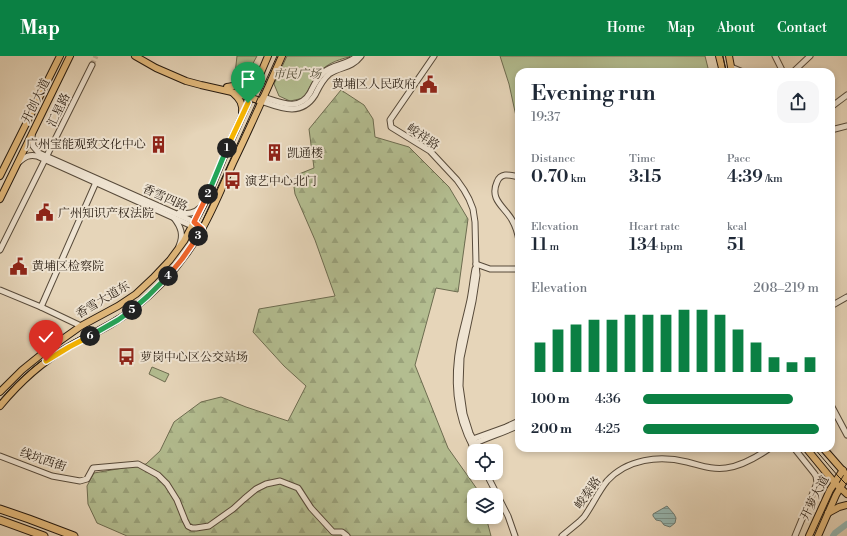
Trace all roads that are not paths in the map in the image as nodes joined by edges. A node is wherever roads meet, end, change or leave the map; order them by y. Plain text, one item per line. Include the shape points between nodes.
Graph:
1 (70, 56) edge
2 (135, 56) edge
3 (142, 56) edge
4 (268, 56) edge
5 (282, 56) edge
6 (357, 56) edge
7 (361, 56) edge
8 (434, 56) edge
9 (719, 56) edge
10 (729, 56) edge
11 (775, 56) edge
12 (810, 56) edge
13 (61, 57) edge
14 (92, 65) tunnel mouth
15 (264, 67) junction
16 (722, 68) edge
17 (732, 68) edge
18 (781, 68) edge
19 (797, 68) edge
20 (227, 87) junction
21 (232, 92) junction
22 (847, 95) edge
23 (251, 96) junction
24 (262, 99) junction
25 (835, 104) edge
26 (42, 114) junction
27 (239, 122) junction
28 (847, 126) edge
29 (835, 129) edge
30 (32, 135) junction
31 (46, 158) junction
32 (18, 164) junction
33 (0, 176) edge
34 (515, 176) edge
35 (97, 181) junction
36 (207, 198) junction
37 (0, 199) edge
38 (174, 215) junction
39 (193, 224) junction
40 (515, 228) edge
41 (202, 229) junction
42 (0, 250) edge
43 (176, 252) junction
44 (476, 264) junction
45 (515, 269) edge
46 (0, 290) edge
47 (847, 299) edge
48 (835, 305) edge
49 (41, 307) junction
50 (81, 326) junction
51 (0, 392) edge
52 (0, 406) edge
53 (835, 412) edge
54 (515, 423) edge
55 (515, 427) edge
56 (847, 435) edge
57 (472, 442) junction
58 (764, 452) edge
59 (797, 452) edge
60 (809, 452) edge
61 (827, 452) edge
62 (0, 456) edge
63 (846, 474) edge
64 (490, 480) edge
65 (493, 480) edge
66 (834, 482) junction
67 (840, 488) junction
68 (847, 494) edge
69 (0, 504) edge
70 (847, 505) edge
71 (0, 509) edge
72 (821, 510) junction
73 (828, 513) junction
74 (29, 519) junction
75 (2, 521) edge
76 (44, 536) edge
77 (74, 536) edge
78 (347, 536) edge
79 (515, 536) edge
80 (519, 536) edge
81 (562, 536) edge
82 (795, 536) edge
83 (809, 536) edge
84 (818, 536) edge

1 - 26 main road, 开创大道
2 - 21 main road via 186,81
3 - 20 main road via 189,78
4 - 15 main road, 香雪大道东
5 - 24 main road, 香雪大道东
6 - 24 street via 325,71 307,97 299,103 291,105
7 - 24 street via 353,64 326,77 304,106 284,108
8 - 44 street, 峻祥路 via 390,120 391,127 430,152 464,190 473,209
9 - 16 main road
10 - 17 main road
11 - 18 street
12 - 19 street
13 - 26 main road via 64,57 64,60 45,99
13 - 33 main road, 开创大道
14 - 31 street, 汇星路
15 - 20 main road via 253,80
15 - 23 main road, 香雪大道东
20 - 23 main road
21 - 23 main road
21 - 27 main road via 242,105
22 - 25 street
23 - 24 main road
23 - 27 main road, 香雪大道东
24 - 41 main road, 香雪大道东
26 - 30 main road, 开创大道
27 - 36 main road, 香雪大道东
28 - 29 street
30 - 31 street, 香雪四路 via 34,148
30 - 32 main road, 开创大道
31 - 32 street, 香雪四路 via 28,156
31 - 35 street, 香雪四路
31 - 42 street, 汇星路
32 - 37 main road, 开创大道
34 - 40 street via 502,176 498,179 495,191 495,196 509,214
35 - 38 street, 香雪四路
35 - 49 street
36 - 38 street via 193,213
36 - 39 main road, 香雪大道东
38 - 39 street, 香雪四路
38 - 43 street via 182,232
39 - 41 street, 香雪四路
39 - 43 main road, 香雪大道东
41 - 52 main road, 香雪大道东 via 182,259 148,296 118,320 46,361
43 - 50 main road, 香雪大道东 via 136,294
44 - 45 street via 490,269
44 - 57 street, 峻祥路 via 456,370 459,408 464,428
46 - 49 street
47 - 48 street
49 - 50 street
50 - 51 main road, 香雪大道东 via 32,361
53 - 56 street
54 - 57 street
55 - 57 street
58 - 81 street, 峻泰路 via 748,462 726,468 713,468 673,459 643,461 618,472 607,481 584,517
59 - 82 street via 814,473 818,483
60 - 66 main road
61 - 63 main road
62 - 78 street, 线坑西街 via 52,476 80,482 87,478 93,468 138,464 158,475 167,484 188,526 192,528 209,526 233,510 256,489 280,481 298,488 311,508 333,532 342,532
63 - 66 main road, 开萝大道
63 - 67 main road, 开萝大道
64 - 79 street
65 - 80 street
66 - 67 main road
66 - 72 main road, 开萝大道
67 - 68 main road
67 - 73 main road, 开萝大道
69 - 74 highway
70 - 73 main road
71 - 74 highway
72 - 73 main road
72 - 83 main road, 开萝大道
73 - 84 main road, 开萝大道
74 - 77 highway
75 - 76 highway

